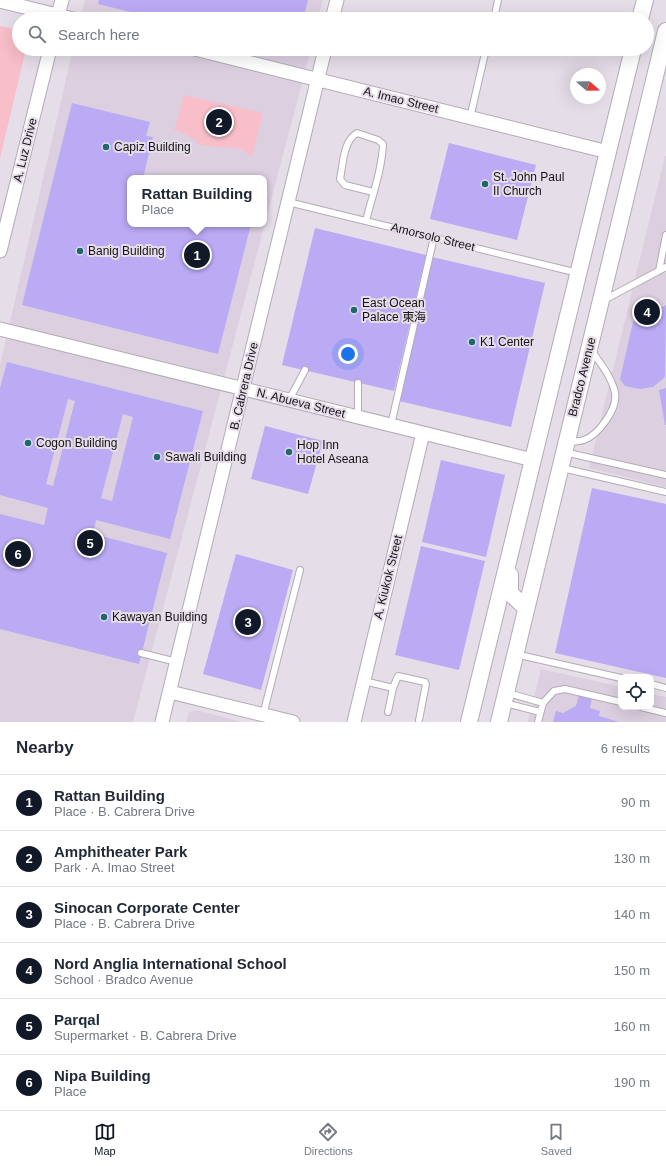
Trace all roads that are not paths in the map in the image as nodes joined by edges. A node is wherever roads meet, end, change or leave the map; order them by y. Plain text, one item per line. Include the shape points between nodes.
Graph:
1 (62, 0) edge
2 (337, 0) edge
3 (498, 0) edge
4 (645, 0) edge
5 (0, 1) edge
6 (39, 12) edge
7 (58, 12) edge
8 (334, 12) edge
9 (495, 12) edge
10 (642, 12) edge
11 (666, 31) edge
12 (48, 56) edge
13 (222, 56) edge
14 (323, 56) edge
15 (484, 56) edge
16 (631, 56) edge
17 (317, 80) junction
18 (470, 118) junction
19 (608, 152) junction
20 (373, 192) junction
21 (288, 202) junction
22 (366, 221) junction
23 (666, 235) edge
24 (434, 238) junction
25 (0, 251) edge
26 (666, 267) edge
27 (659, 271) junction
28 (579, 273) junction
29 (601, 301) junction
30 (0, 329) edge
31 (589, 348) junction
32 (305, 370) dead end
33 (358, 383) dead end
34 (243, 389) junction
35 (289, 400) junction
36 (358, 417) junction
37 (391, 425) junction
38 (423, 433) junction
39 (566, 447) junction
40 (533, 460) junction
41 (560, 468) junction
42 (666, 475) edge
43 (666, 492) edge
44 (510, 555) junction
45 (300, 570) dead end
46 (526, 608) junction
47 (141, 653) dead end
48 (515, 654) junction
49 (177, 662) junction
50 (618, 677) edge
51 (364, 681) junction
52 (654, 685) edge
53 (393, 688) junction
54 (666, 688) edge
55 (170, 692) junction
56 (504, 698) junction
57 (618, 701) edge
58 (543, 703) junction
59 (654, 710) edge
60 (388, 712) dead end
61 (540, 712) junction
62 (666, 713) edge
63 (267, 718) edge
64 (418, 720) dead end
65 (162, 722) edge
66 (293, 722) edge
67 (354, 722) edge
68 (469, 722) edge
69 (499, 722) edge
70 (538, 722) edge

1 - 7 street
2 - 8 street
3 - 9 lane
4 - 10 street
5 - 6 street
11 - 29 street, Bradco Avenue
12 - 25 street, A. Luz Drive
13 - 17 street, A. Imao Street
14 - 17 street, B. Cabrera Drive
15 - 18 lane
16 - 19 street
17 - 18 street, A. Imao Street
17 - 21 street, B. Cabrera Drive
18 - 19 street, A. Imao Street
19 - 28 street
20 - 20 lane via 384,144 357,133 347,144 340,179 345,185
20 - 22 lane
21 - 22 lane, Amorsolo Street
21 - 34 street, B. Cabrera Drive
22 - 24 lane, Amorsolo Street
23 - 27 lane
24 - 28 lane, Amorsolo Street
24 - 37 lane
26 - 27 lane
27 - 29 lane
28 - 40 street
29 - 31 street, Bradco Avenue
30 - 34 street, N. Abueva Street
31 - 39 street, Bradco Avenue
31 - 39 lane via 605,370 616,395 610,413 599,431
32 - 35 lane
33 - 36 lane
34 - 35 street, N. Abueva Street
34 - 49 street, B. Cabrera Drive
35 - 36 street, N. Abueva Street
36 - 37 street, N. Abueva Street
37 - 38 street, N. Abueva Street
38 - 40 street, N. Abueva Street
38 - 51 street, A. Kiukok Street
39 - 41 street, Bradco Avenue
39 - 42 lane
40 - 44 street
41 - 43 lane
41 - 46 street, Bradco Avenue
44 - 46 street via 510,593
44 - 68 street
45 - 63 lane
46 - 48 street, Bradco Avenue
47 - 49 lane
48 - 50 lane
48 - 56 street, Bradco Avenue
49 - 55 street, B. Cabrera Drive
51 - 53 lane
51 - 67 street, A. Kiukok Street
52 - 54 lane
53 - 60 lane
53 - 64 lane via 398,676 425,682
55 - 63 street
55 - 65 street, B. Cabrera Drive
56 - 58 lane
56 - 61 lane
56 - 69 street, Bradco Avenue
57 - 58 lane via 565,689 554,690
58 - 61 lane
59 - 62 lane
61 - 70 lane
63 - 66 street

